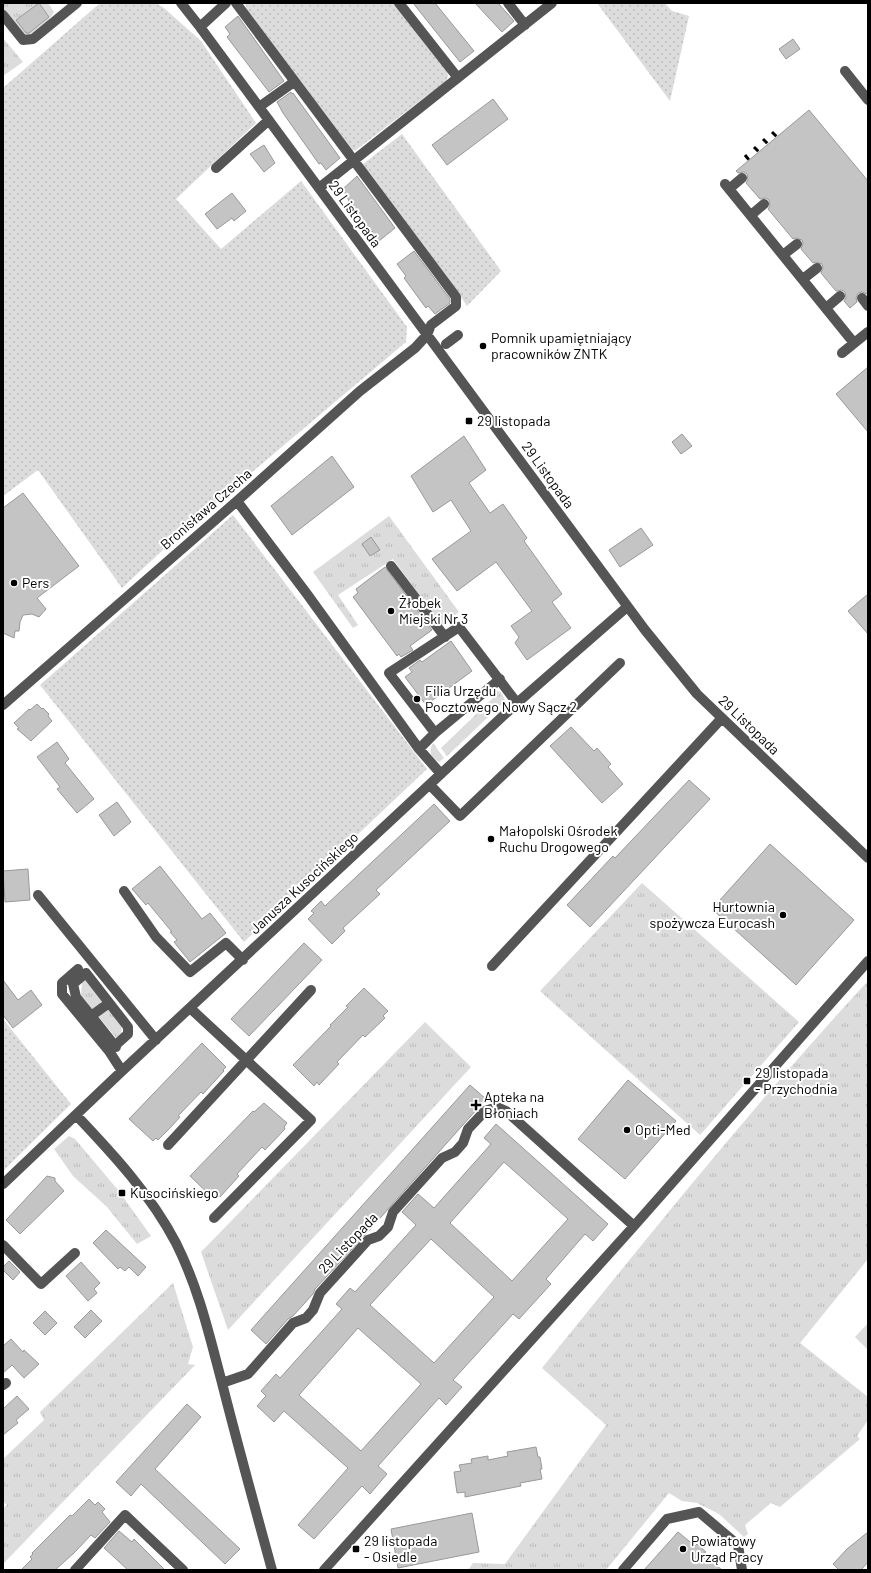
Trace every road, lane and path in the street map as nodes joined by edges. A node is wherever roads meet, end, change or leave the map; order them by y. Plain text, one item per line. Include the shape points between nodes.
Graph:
1 (77, 3) edge
2 (181, 3) edge
3 (226, 3) edge
4 (236, 3) edge
5 (399, 3) edge
6 (508, 3) edge
7 (552, 3) edge
8 (3, 15) edge
9 (525, 25) junction
10 (200, 27) junction
11 (845, 71) dead end
12 (458, 78) junction
13 (294, 82) junction
14 (868, 100) edge
15 (259, 107) junction
16 (269, 120) junction
17 (353, 161) junction
18 (216, 168) dead end
19 (742, 178) dead end
20 (319, 188) junction
21 (764, 204) dead end
22 (751, 215) junction
23 (797, 244) dead end
24 (783, 255) junction
25 (817, 268) dead end
26 (803, 279) junction
27 (840, 296) dead end
28 (826, 308) junction
29 (868, 332) edge
30 (427, 335) junction
31 (458, 335) dead end
32 (854, 343) junction
33 (446, 344) dead end
34 (842, 353) dead end
35 (237, 501) junction
36 (391, 566) dead end
37 (628, 607) junction
38 (445, 636) junction
39 (620, 663) dead end
40 (500, 679) junction
41 (517, 703) junction
42 (3, 705) edge
43 (722, 718) junction
44 (435, 733) junction
45 (419, 749) junction
46 (441, 774) junction
47 (430, 785) junction
48 (868, 858) edge
49 (124, 891) dead end
50 (38, 895) dead end
51 (243, 960) junction
52 (868, 961) edge
53 (492, 966) dead end
54 (78, 969) dead end
55 (311, 990) dead end
56 (109, 1003) junction
57 (190, 1008) junction
58 (91, 1016) junction
59 (156, 1040) junction
60 (112, 1049) junction
61 (246, 1060) junction
62 (122, 1071) junction
63 (76, 1115) junction
64 (168, 1145) dead end
65 (3, 1184) edge
66 (214, 1218) dead end
67 (634, 1226) junction
68 (3, 1245) edge
69 (75, 1253) dead end
70 (222, 1383) junction
71 (75, 1570) edge
72 (183, 1570) edge
73 (272, 1570) edge
74 (324, 1570) edge
75 (624, 1570) edge
76 (742, 1570) edge

1 - 8 street via 33,39 22,40
2 - 10 street, 29 Listopada
3 - 10 street
4 - 13 street
5 - 12 street
6 - 9 street
7 - 9 street
9 - 12 street
10 - 15 street, 29 Listopada
11 - 14 street
12 - 17 street
13 - 15 street
13 - 17 street
15 - 16 street, 29 Listopada
16 - 18 street
16 - 20 street, 29 Listopada
17 - 20 street
17 - 30 street, Bronisława Czecha via 456,297 456,306 431,325
19 - 22 street via 727,186
20 - 30 street, 29 Listopada
21 - 22 street
22 - 24 street
23 - 24 street
24 - 26 street
25 - 26 street
26 - 28 street
27 - 28 street
28 - 32 street
29 - 32 street
30 - 35 street, Bronisława Czecha
30 - 37 street, 29 Listopada
31 - 33 street
32 - 34 street
35 - 42 street, Bronisława Czecha
35 - 45 street
36 - 38 street
37 - 41 street, Janusza Kusocińskiego
37 - 43 street, 29 Listopada via 697,694
38 - 40 street via 459,627
38 - 44 street via 389,674
39 - 47 street via 460,816
40 - 41 street
40 - 44 street
41 - 46 street, Janusza Kusocińskiego
43 - 48 street, 29 Listopada
43 - 53 street
44 - 45 street
45 - 46 street
46 - 47 street, Janusza Kusocińskiego
47 - 51 street, Janusza Kusocińskiego
49 - 51 street via 156,937 190,972 226,943
50 - 59 street
51 - 57 street, Janusza Kusocińskiego
52 - 67 street
54 - 60 street via 62,984 62,994
55 - 61 street
56 - 58 street
56 - 58 street via 86,973 73,984 76,997
56 - 60 street via 128,1027 128,1034
57 - 59 street, Janusza Kusocińskiego
57 - 61 street
58 - 60 street
59 - 62 street, Janusza Kusocińskiego
60 - 62 street
61 - 64 street
61 - 66 street via 311,1120
62 - 63 street, Janusza Kusocińskiego
63 - 65 street, Janusza Kusocińskiego
63 - 70 street via 129,1174 158,1212 176,1243 205,1314
67 - 70 street, 29 Listopada via 506,1111 497,1107 488,1109 468,1129 463,1143 455,1152 442,1158 393,1212 388,1227 379,1236 368,1240 320,1294 313,1310 306,1318 294,1323 248,1374
67 - 74 street
68 - 69 street via 41,1284
70 - 73 street
71 - 72 street via 125,1515
75 - 76 street via 667,1519 699,1512 738,1545

